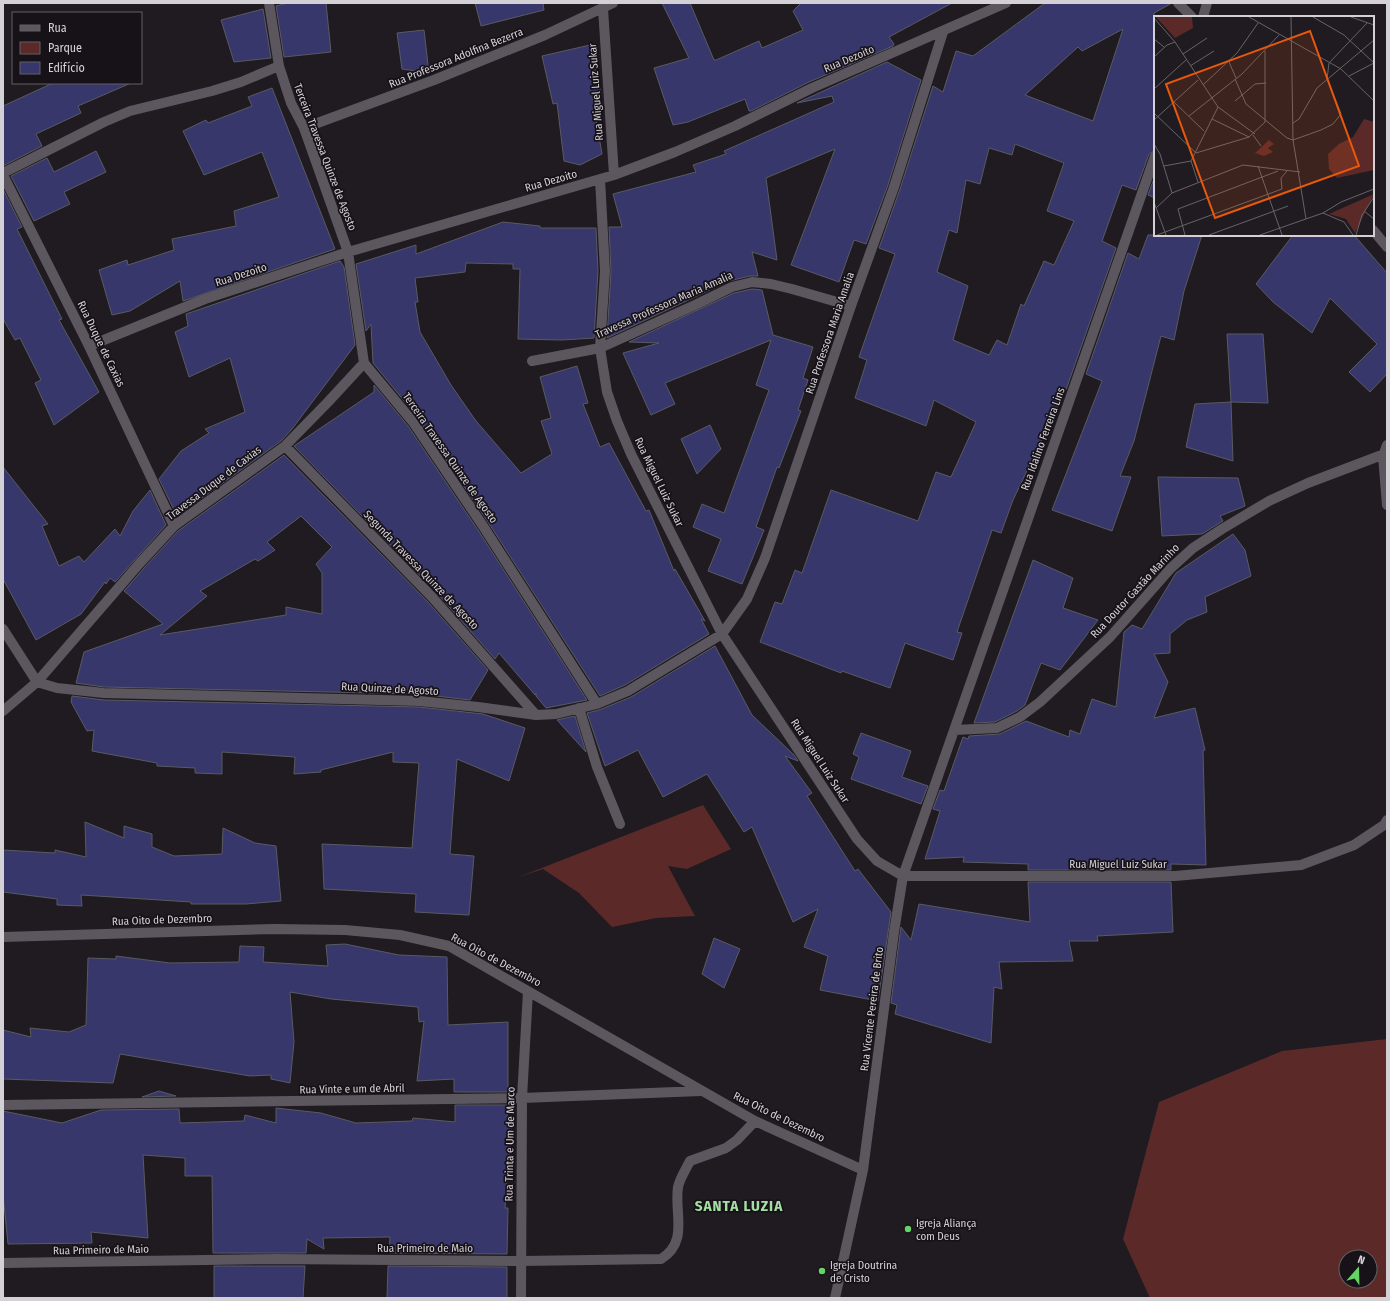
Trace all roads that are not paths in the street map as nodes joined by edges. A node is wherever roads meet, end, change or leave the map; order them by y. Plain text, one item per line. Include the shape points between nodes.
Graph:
1 (269, 3) edge
2 (613, 3) edge
3 (1006, 3) edge
4 (1178, 3) edge
5 (1207, 3) edge
6 (603, 9) junction
7 (1191, 16) edge
8 (1203, 16) edge
9 (943, 32) junction
10 (279, 66) junction
11 (304, 128) junction
12 (1154, 159) edge
13 (3, 174) edge
14 (614, 175) junction
15 (600, 179) junction
16 (1374, 231) edge
17 (1387, 247) edge
18 (348, 252) junction
19 (851, 306) junction
20 (89, 346) junction
21 (600, 348) junction
22 (532, 361) dead end
23 (364, 363) junction
24 (1387, 445) edge
25 (285, 446) junction
26 (1385, 455) edge
27 (1387, 506) edge
28 (174, 526) junction
29 (3, 629) edge
30 (722, 634) junction
31 (37, 682) junction
32 (596, 704) junction
33 (579, 708) junction
34 (3, 711) edge
35 (536, 715) junction
36 (954, 730) junction
37 (1387, 820) edge
38 (620, 824) dead end
39 (903, 876) junction
40 (3, 938) edge
41 (528, 991) junction
42 (702, 1091) junction
43 (522, 1098) junction
44 (3, 1105) edge
45 (755, 1121) junction
46 (863, 1170) junction
47 (521, 1261) junction
48 (3, 1263) edge
49 (520, 1298) edge
50 (835, 1298) edge

1 - 10 street, Terceira Travessa Quinze de Agosto
2 - 6 street, Rua Professora Adolfina Bezerra
3 - 9 street, Rua Dezoito
4 - 7 street
5 - 8 street
6 - 11 street, Rua Professora Adolfina Bezerra via 434,80
6 - 14 street, Rua Miguel Luiz Sukar
9 - 14 street, Rua Dezoito via 812,88 735,126
9 - 19 street, Rua Professora Maria Amalia via 894,187
10 - 11 street, Terceira Travessa Quinze de Agosto via 291,103
10 - 13 street, Rua Duque de Caxias via 212,91 130,111
11 - 18 street, Terceira Travessa Quinze de Agosto
12 - 36 street, Rua Idalino Ferreira Lins
13 - 20 street, Rua Duque de Caxias
14 - 15 street, Rua Dezoito
15 - 18 street, Rua Dezoito
15 - 21 street, Rua Miguel Luiz Sukar via 605,271
16 - 17 street
18 - 20 street, Rua Dezoito via 205,299
18 - 23 street, Terceira Travessa Quinze de Agosto
19 - 21 street, Travessa Professora Maria Amalia via 792,289 752,282 732,286
19 - 30 street, Rua Professora Maria Amalia via 765,558 747,599
20 - 28 street, Rua Duque de Caxias
21 - 22 street, Travessa Professora Maria Amalia
21 - 30 street, Rua Miguel Luiz Sukar via 607,392 631,454
23 - 25 street, Travessa Duque de Caxias
23 - 32 street, Terceira Travessa Quinze de Agosto via 413,422 487,532
24 - 26 street
25 - 28 street, Travessa Duque de Caxias
25 - 35 street, Segunda Travessa Quinze de Agosto via 432,597
26 - 27 street
26 - 36 street, Rua Doutor Gastão Marinho via 1269,501 1222,529 1193,548 1171,568 1110,637 1035,706 1020,717 996,728
28 - 31 street, Travessa Duque de Caxias
29 - 31 street
30 - 32 street, Rua Quinze de Agosto via 628,691
30 - 39 street, Rua Miguel Luiz Sukar via 857,839 877,861
31 - 34 street, Travessa Duque de Caxias
31 - 35 street, Rua Quinze de Agosto via 57,688 104,692 419,701
32 - 33 street, Rua Quinze de Agosto
33 - 35 street, Rua Quinze de Agosto via 556,714
33 - 38 street via 597,767
36 - 39 street, Rua Vicente Pereira de Brito
37 - 39 street, Rua Miguel Luiz Sukar via 1384,825 1354,845 1301,865 1175,876
39 - 46 street, Rua Vicente Pereira de Brito
40 - 41 street, Rua Oito de Dezembro via 274,929 345,930 400,935 449,946
41 - 42 street, Rua Oito de Dezembro
41 - 43 street, Rua Trinta e Um de Marco
42 - 43 street, Rua Vinte e um de Abril
42 - 45 street, Rua Oito de Dezembro
43 - 44 street, Rua Vinte e um de Abril
43 - 47 street, Rua Trinta e Um de Marco
45 - 46 street, Rua Oito de Dezembro
45 - 47 street, Rua Primeiro de Maio via 726,1148 690,1161 678,1187 679,1232 670,1254 661,1259
46 - 50 street, Rua Vicente Pereira de Brito
47 - 48 street, Rua Primeiro de Maio via 278,1259
47 - 49 street, Rua Trinta e Um de Marco

